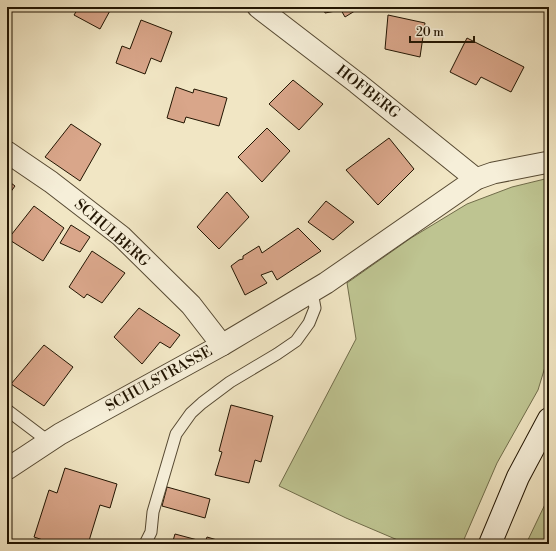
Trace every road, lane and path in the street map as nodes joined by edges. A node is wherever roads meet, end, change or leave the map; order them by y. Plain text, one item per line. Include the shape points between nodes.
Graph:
1 (258, 7) edge
2 (7, 152) edge
3 (549, 162) edge
4 (476, 179) junction
5 (312, 292) junction
6 (222, 345) junction
7 (7, 410) edge
8 (549, 419) edge
9 (48, 441) junction
10 (7, 469) edge
11 (145, 544) edge
12 (490, 544) edge

1 - 4 street, HOFBERG
2 - 6 street, SCHULBERG via 121,236 191,305
3 - 4 street, SCHULSTRASSE
4 - 5 street, SCHULSTRASSE
5 - 6 street, SCHULSTRASSE
5 - 11 lane via 314,308 309,323 296,341 230,382 202,403 176,434 153,512 151,532
6 - 9 street, SCHULSTRASSE
7 - 9 lane
8 - 12 main road via 518,477
9 - 10 street, SCHULSTRASSE

